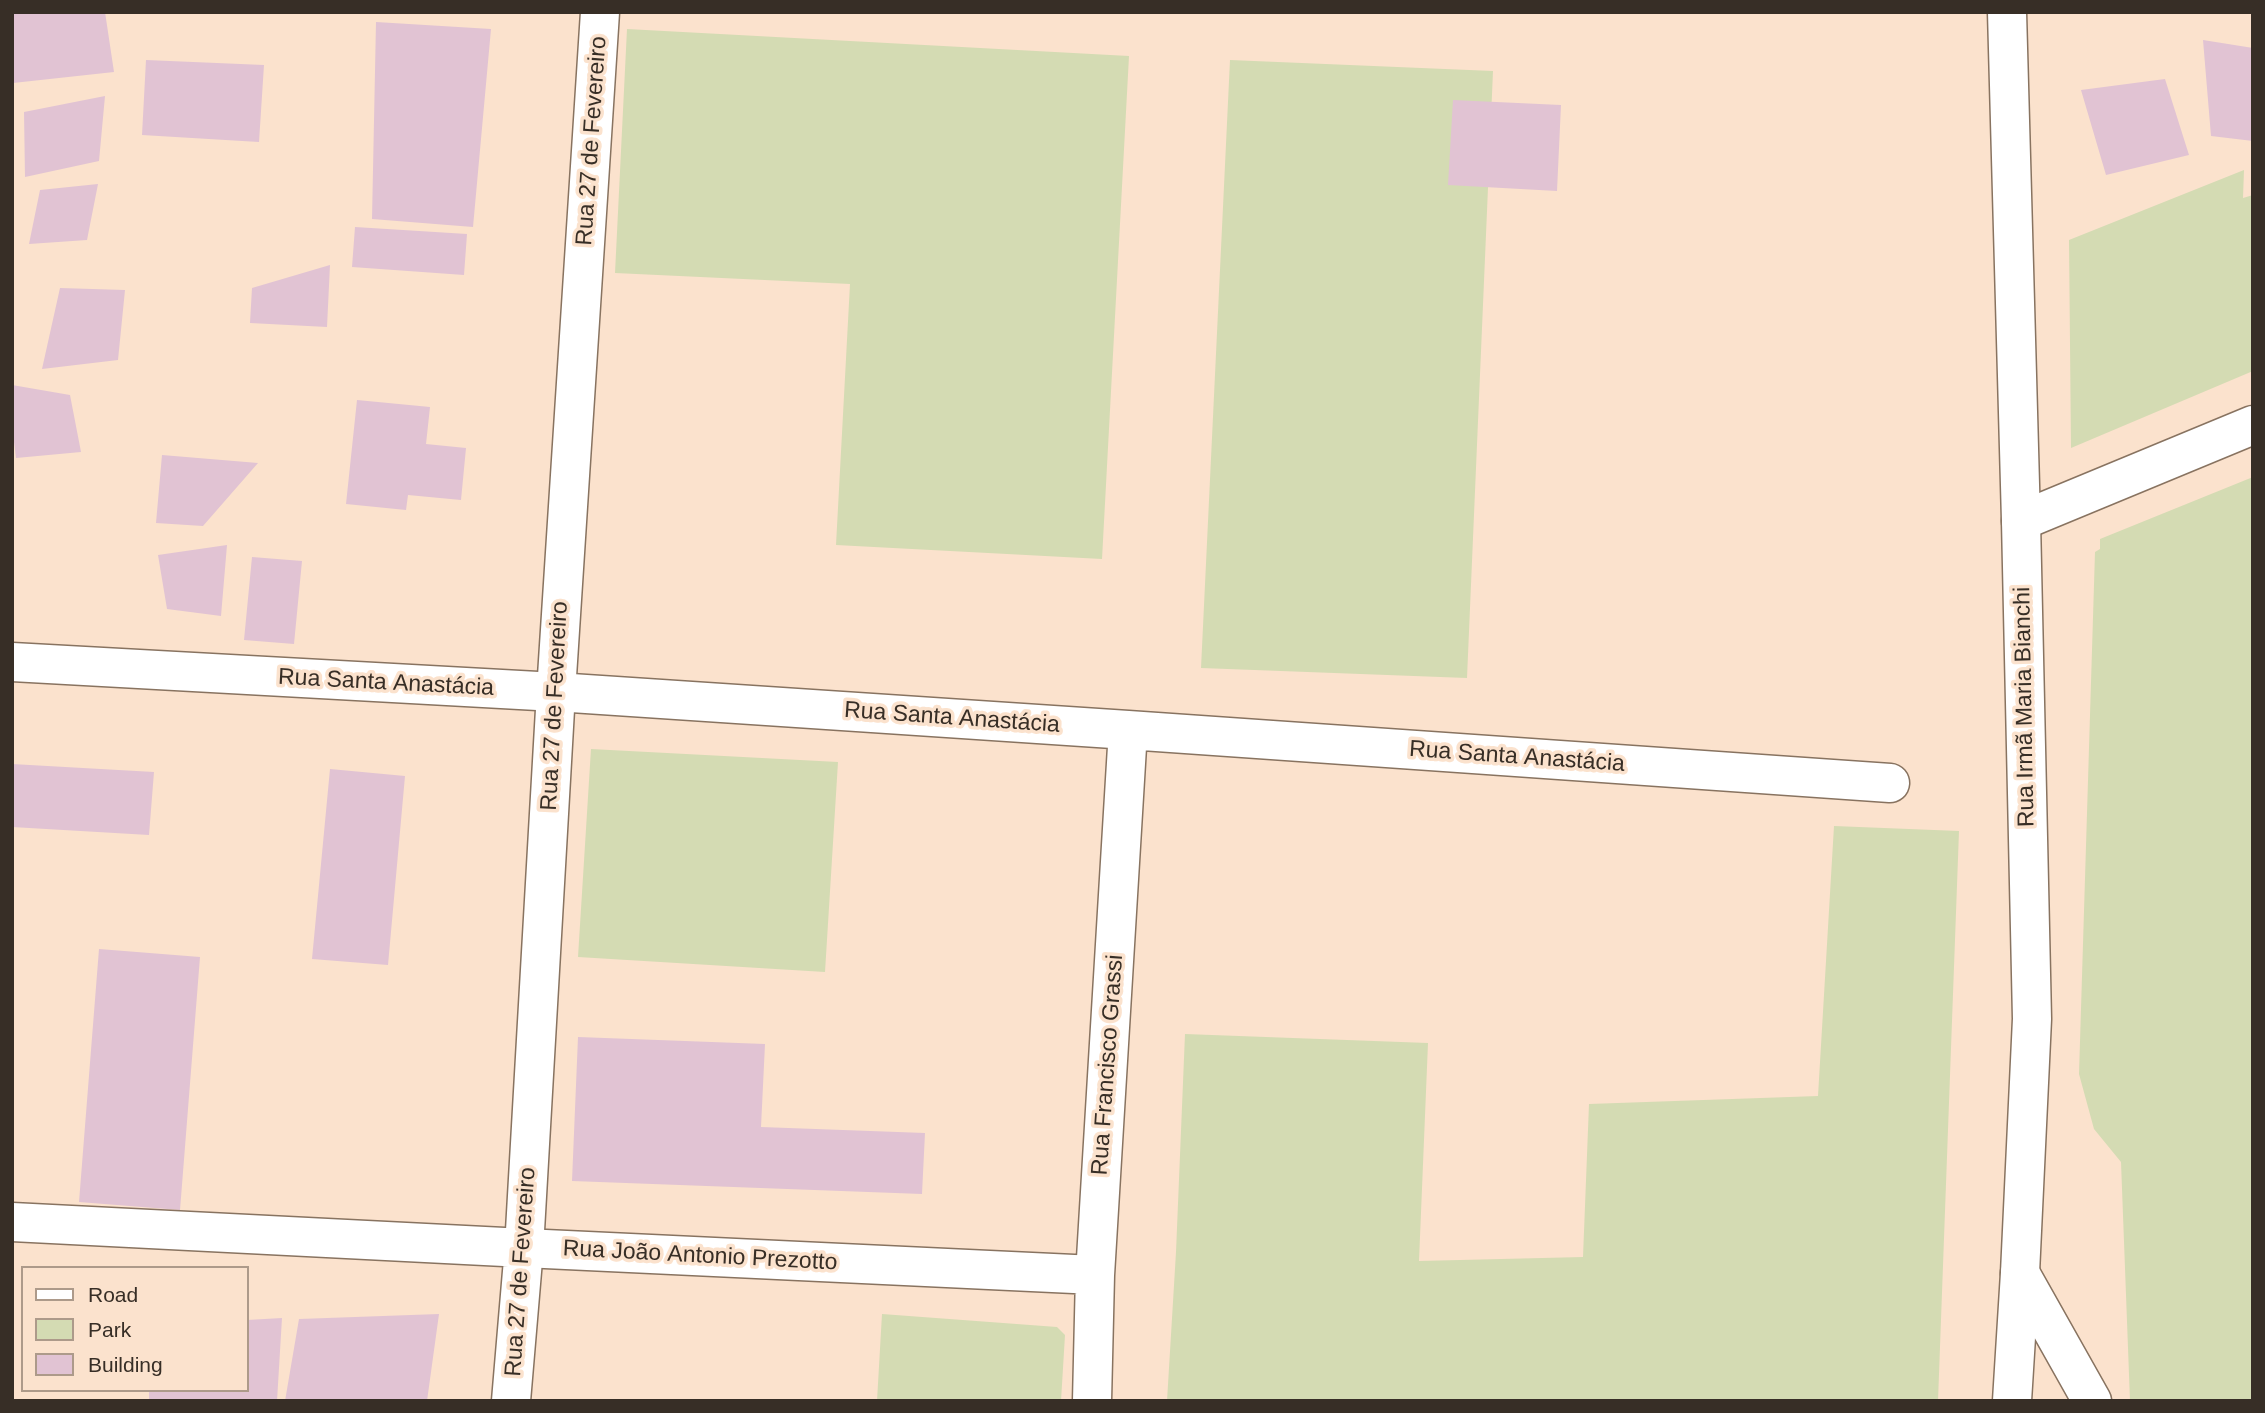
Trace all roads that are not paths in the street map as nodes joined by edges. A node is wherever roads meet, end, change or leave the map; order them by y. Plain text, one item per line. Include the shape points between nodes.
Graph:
1 (600, 12) edge
2 (2009, 13) edge
3 (2253, 425) edge
4 (2021, 521) junction
5 (12, 662) edge
6 (556, 692) junction
7 (1128, 730) junction
8 (1890, 783) dead end
9 (12, 1222) edge
10 (524, 1248) junction
11 (2020, 1273) junction
12 (1095, 1275) junction
13 (512, 1401) edge
14 (1091, 1401) edge
15 (2011, 1401) edge
16 (2092, 1401) edge

1 - 6 street, Rua 27 de Fevereiro
2 - 4 street, Rua Irmã Maria Bianchi
3 - 4 street
4 - 11 street, Rua Irmã Maria Bianchi via 2032,1019
5 - 6 street, Rua Santa Anastácia
6 - 7 street, Rua Santa Anastácia
6 - 10 street, Rua 27 de Fevereiro
7 - 8 street, Rua Santa Anastácia
7 - 12 street, Rua Francisco Grassi
9 - 10 street, Rua João Antonio Prezotto
10 - 12 street, Rua João Antonio Prezotto
10 - 13 street, Rua 27 de Fevereiro
11 - 15 street, Rua Irmã Maria Bianchi
11 - 16 street
12 - 14 street, Rua Francisco Grassi

